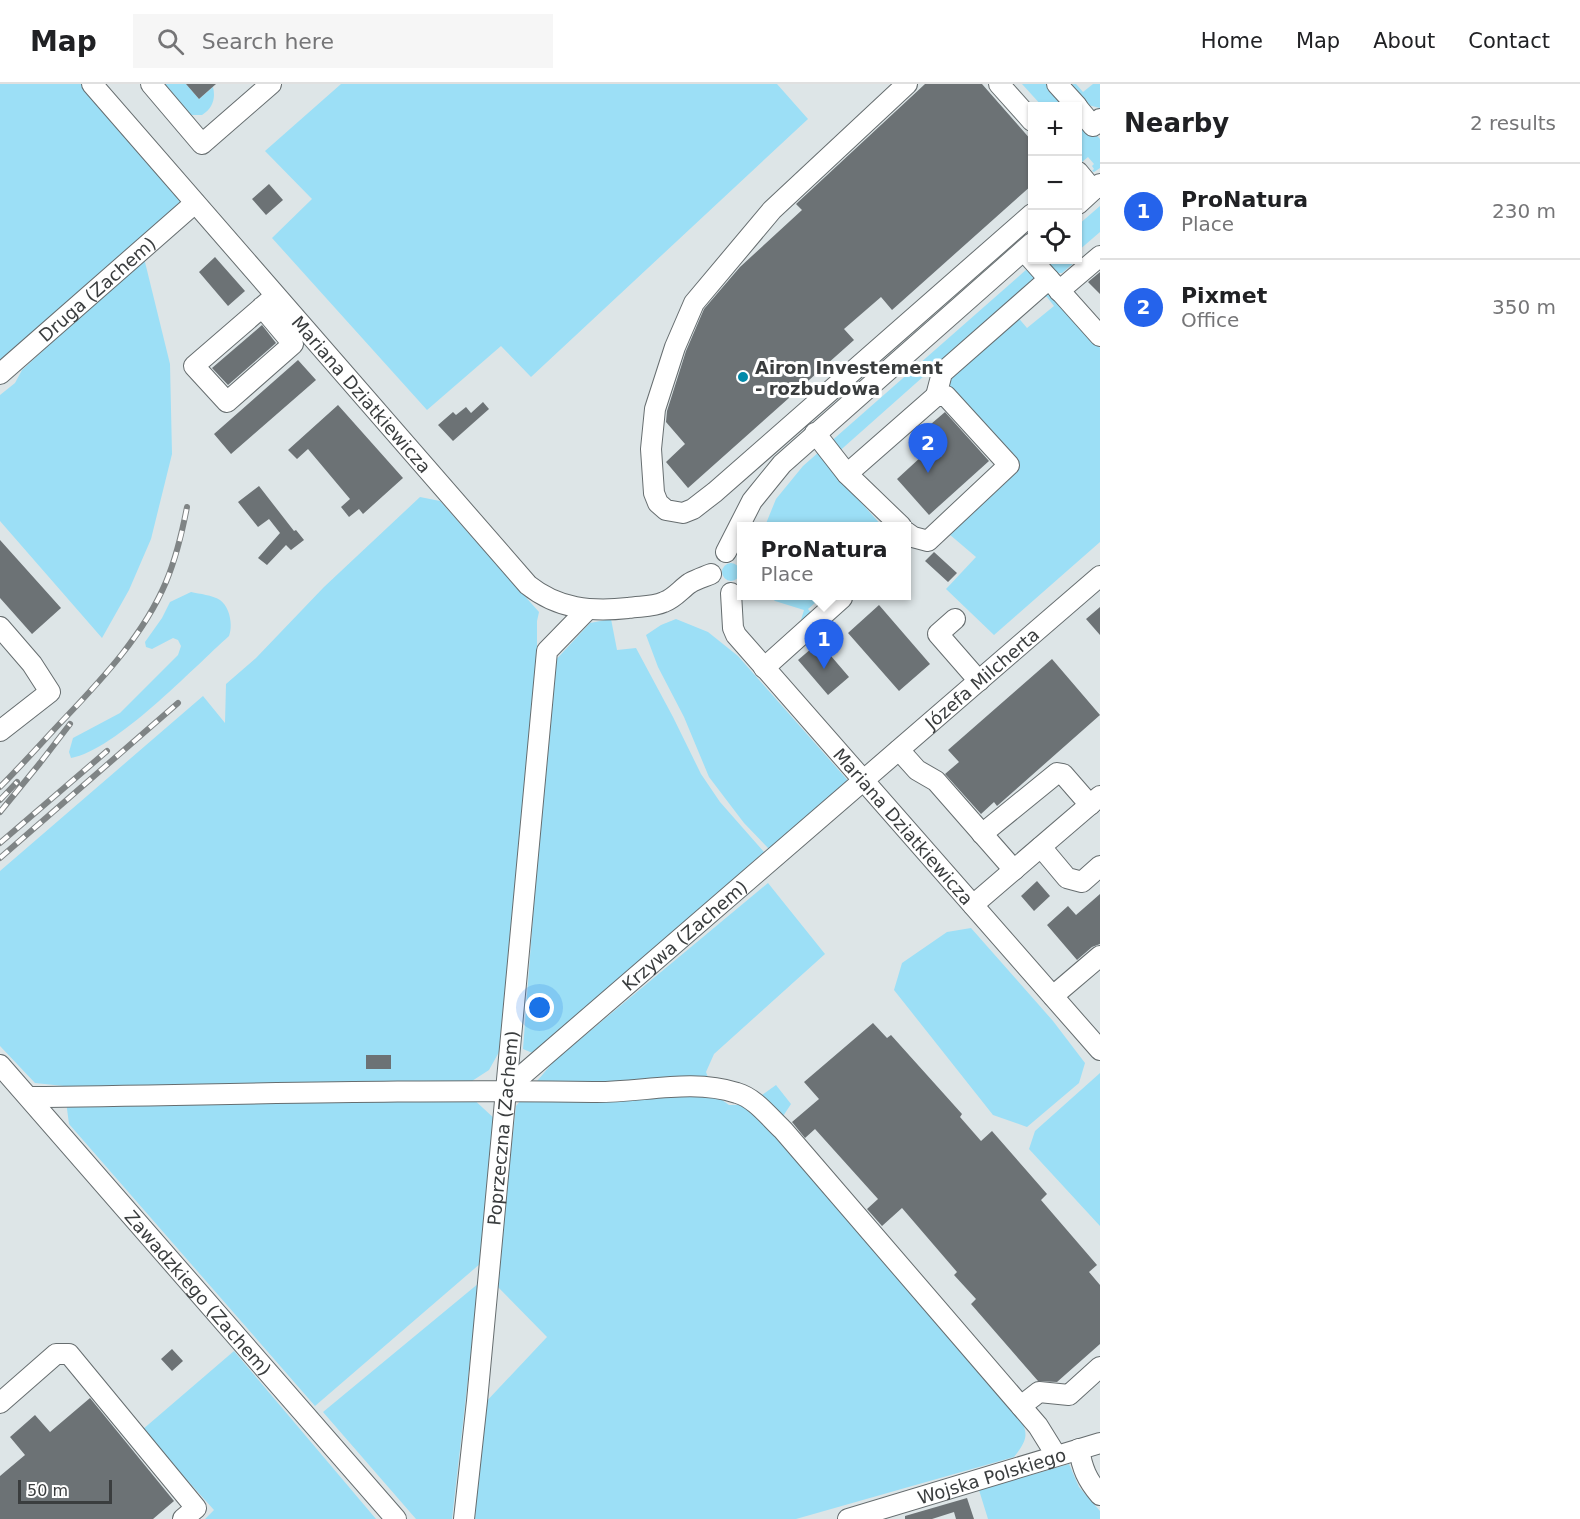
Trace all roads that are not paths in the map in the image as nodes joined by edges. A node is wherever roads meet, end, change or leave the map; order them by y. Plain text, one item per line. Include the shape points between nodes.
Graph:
1 (92, 84) edge
2 (151, 84) edge
3 (271, 84) edge
4 (907, 84) edge
5 (999, 84) edge
6 (1057, 84) edge
7 (1073, 102) edge
8 (1082, 113) edge
9 (1028, 117) edge
10 (1100, 119) edge
11 (1082, 176) edge
12 (1097, 187) edge
13 (1082, 200) edge
14 (195, 203) junction
15 (1028, 218) edge
16 (1028, 247) edge
17 (1100, 256) edge
18 (1040, 264) edge
19 (1054, 285) junction
20 (949, 288) junction
21 (269, 301) junction
22 (963, 304) junction
23 (1100, 336) edge
24 (0, 374) edge
25 (936, 396) junction
26 (815, 433) junction
27 (848, 474) junction
28 (764, 486) junction
29 (745, 522) edge
30 (753, 522) edge
31 (897, 522) edge
32 (911, 536) edge
33 (734, 553) edge
34 (1100, 576) edge
35 (725, 585) edge
36 (840, 600) edge
37 (587, 610) junction
38 (955, 619) dead end
39 (0, 627) edge
40 (764, 668) junction
41 (979, 681) junction
42 (0, 731) edge
43 (899, 750) junction
44 (863, 781) junction
45 (1095, 801) edge
46 (982, 834) junction
47 (1041, 847) junction
48 (1100, 866) edge
49 (1014, 870) junction
50 (973, 905) junction
51 (1100, 956) edge
52 (1053, 996) junction
53 (1100, 1050) edge
54 (0, 1065) edge
55 (505, 1090) junction
56 (30, 1097) junction
57 (1100, 1367) edge
58 (0, 1403) edge
59 (1021, 1406) junction
60 (1100, 1443) edge
61 (1079, 1449) junction
62 (1056, 1455) junction
63 (1100, 1495) edge
64 (183, 1519) edge
65 (396, 1519) edge
66 (464, 1519) edge
67 (848, 1519) edge

1 - 14 street, Mariana Dziatkiewicza
2 - 3 street via 202,144
4 - 20 street via 772,210 694,303 655,409 651,449 658,503 674,513 693,509
5 - 9 street
6 - 7 street
8 - 10 street via 1093,126
11 - 12 street
12 - 13 street
14 - 21 street, Mariana Dziatkiewicza
14 - 24 street, Druga (Zachem)
15 - 20 street
16 - 22 street
17 - 19 street
18 - 19 street
19 - 23 street
19 - 25 street via 942,373
20 - 22 street
21 - 21 street via 194,366 226,402 293,344
21 - 37 street, Mariana Dziatkiewicza via 528,585 550,600
22 - 26 street
25 - 27 street
25 - 32 street via 946,396 1009,465 928,541
26 - 27 street
26 - 28 street
27 - 31 street
28 - 29 street via 752,501
28 - 30 street
33 - 35 street via 715,560 711,568
34 - 41 street, Józefa Milcherta
35 - 37 street, Mariana Dziatkiewicza via 697,595 678,595 654,605
35 - 40 street, Mariana Dziatkiewicza via 736,635
36 - 40 street
37 - 55 street, Poprzeczna (Zachem) via 547,651
38 - 41 street via 938,634
39 - 42 street via 50,692
40 - 44 street, Mariana Dziatkiewicza
41 - 43 street, Józefa Milcherta
43 - 44 street, Józefa Milcherta
43 - 46 street via 917,770 936,781
44 - 50 street, Mariana Dziatkiewicza
44 - 55 street, Krzywa (Zachem)
45 - 46 street via 1057,773
45 - 47 street
46 - 49 street
47 - 48 street via 1067,878 1082,882
47 - 49 street
49 - 50 street
50 - 52 street, Mariana Dziatkiewicza
51 - 52 street
52 - 53 street, Mariana Dziatkiewicza
54 - 56 street, Zawadzkiego (Zachem)
55 - 56 street
55 - 59 street via 615,1092 690,1086 722,1089 749,1098 783,1130
55 - 66 street, Poprzeczna (Zachem)
56 - 65 street, Zawadzkiego (Zachem)
57 - 59 street via 1069,1395 1038,1392
58 - 64 street via 56,1354 69,1354 196,1508
59 - 62 street
60 - 61 street, Wojska Polskiego
61 - 62 street, Wojska Polskiego
61 - 63 street via 1082,1468
62 - 67 street, Wojska Polskiego

